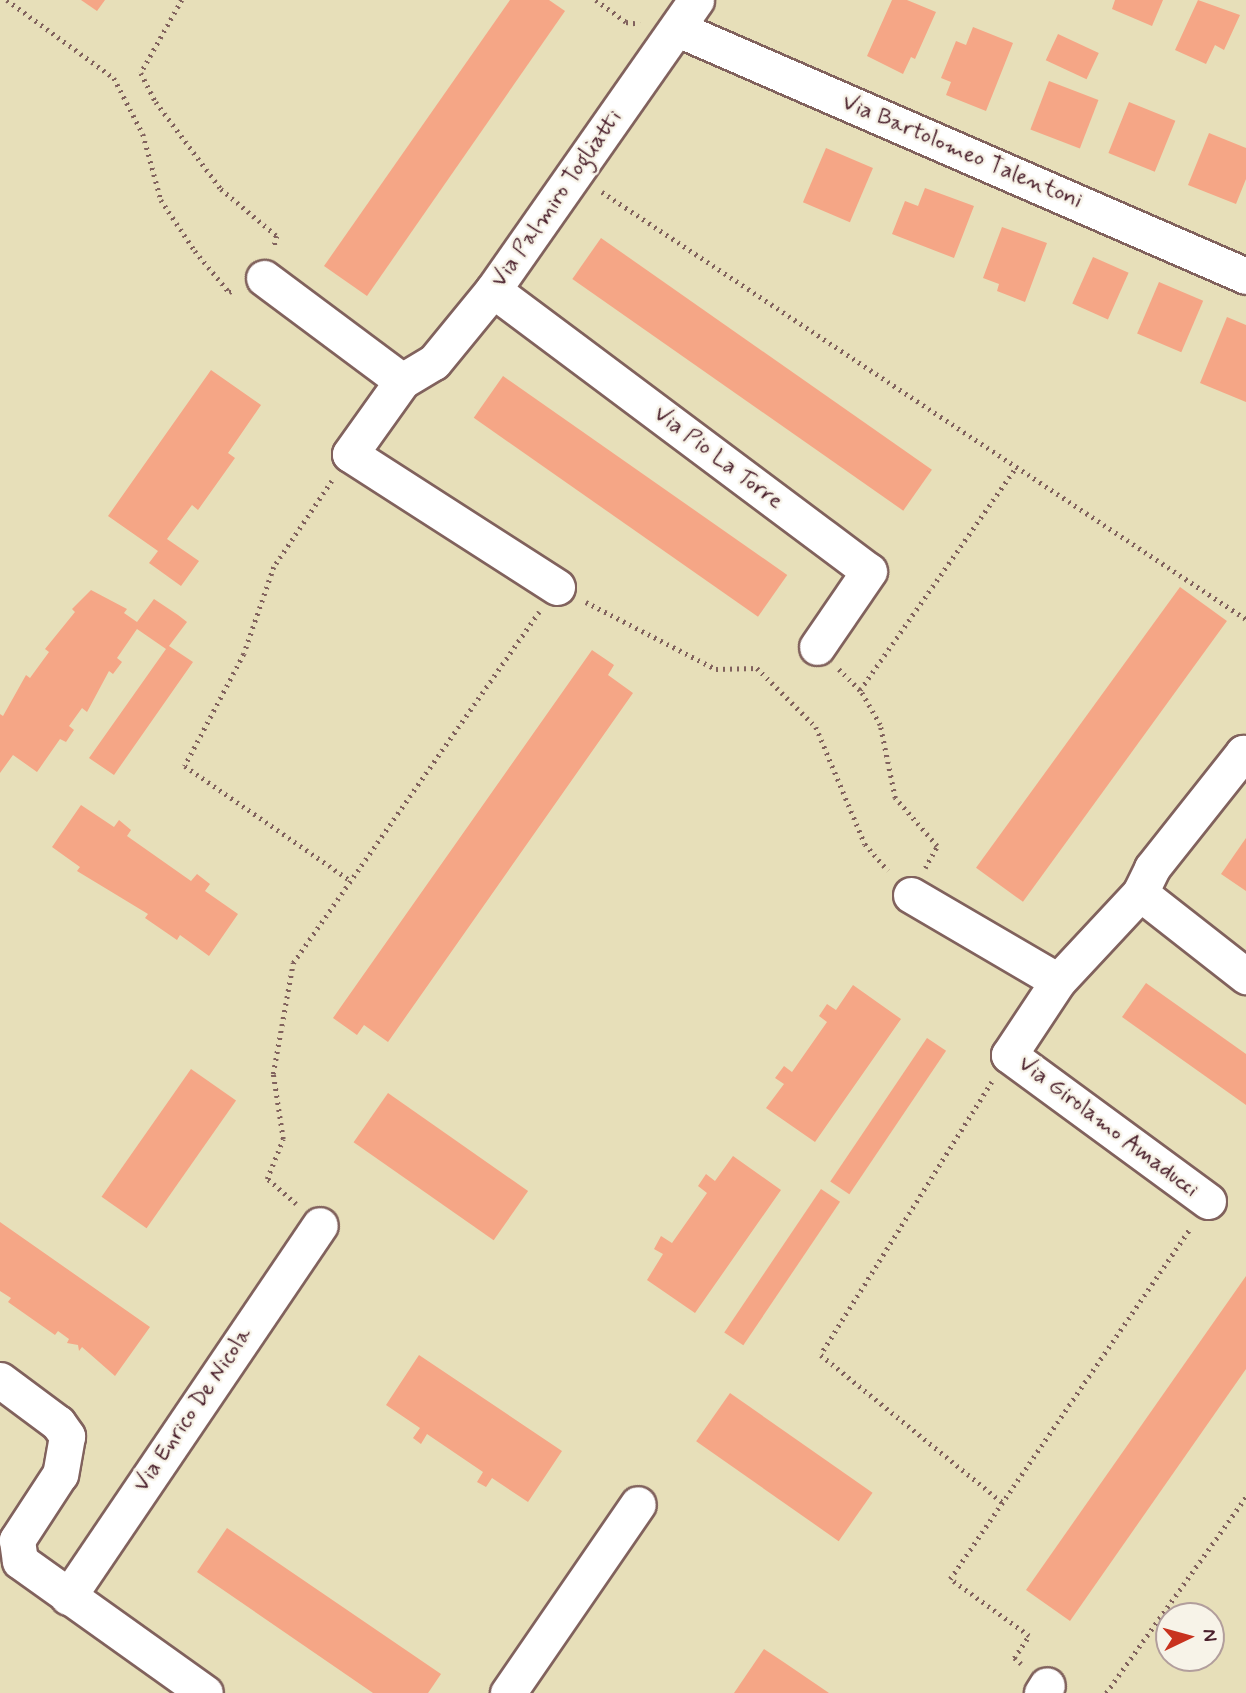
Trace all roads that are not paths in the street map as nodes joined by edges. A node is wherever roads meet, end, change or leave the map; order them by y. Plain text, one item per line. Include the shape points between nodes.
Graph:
1 (696, 0) edge
2 (678, 29) junction
3 (1246, 276) edge
4 (264, 278) road end
5 (493, 290) junction
6 (402, 381) junction
7 (556, 587) road end
8 (817, 647) dead end
9 (1246, 755) edge
10 (1140, 892) junction
11 (911, 895) road end
12 (1246, 976) edge
13 (1058, 981) junction
14 (1208, 1201) road end
15 (320, 1225) road end
16 (0, 1380) edge
17 (638, 1504) dead end
18 (68, 1597) junction
19 (205, 1693) edge
20 (508, 1693) edge

1 - 2 street, Via Palmiro Togliatti
2 - 3 street, Via Bartolomeo Talentoni
2 - 5 street, Via Palmiro Togliatti
4 - 6 street
5 - 6 street, Via Palmiro Togliatti via 433,362
5 - 8 street, Via Pio La Torre via 869,570
6 - 7 street, Via Palmiro Togliatti via 350,454
9 - 10 street, Via Girolamo Amaducci via 1243,753 1152,868
10 - 12 street
10 - 13 street, Via Girolamo Amaducci
11 - 13 street
13 - 14 street, Via Girolamo Amaducci via 1009,1055
15 - 18 street, Via Enrico De Nicola
16 - 18 street via 58,1423 67,1436 60,1474 22,1531 17,1549 31,1573
17 - 20 street
18 - 19 street

